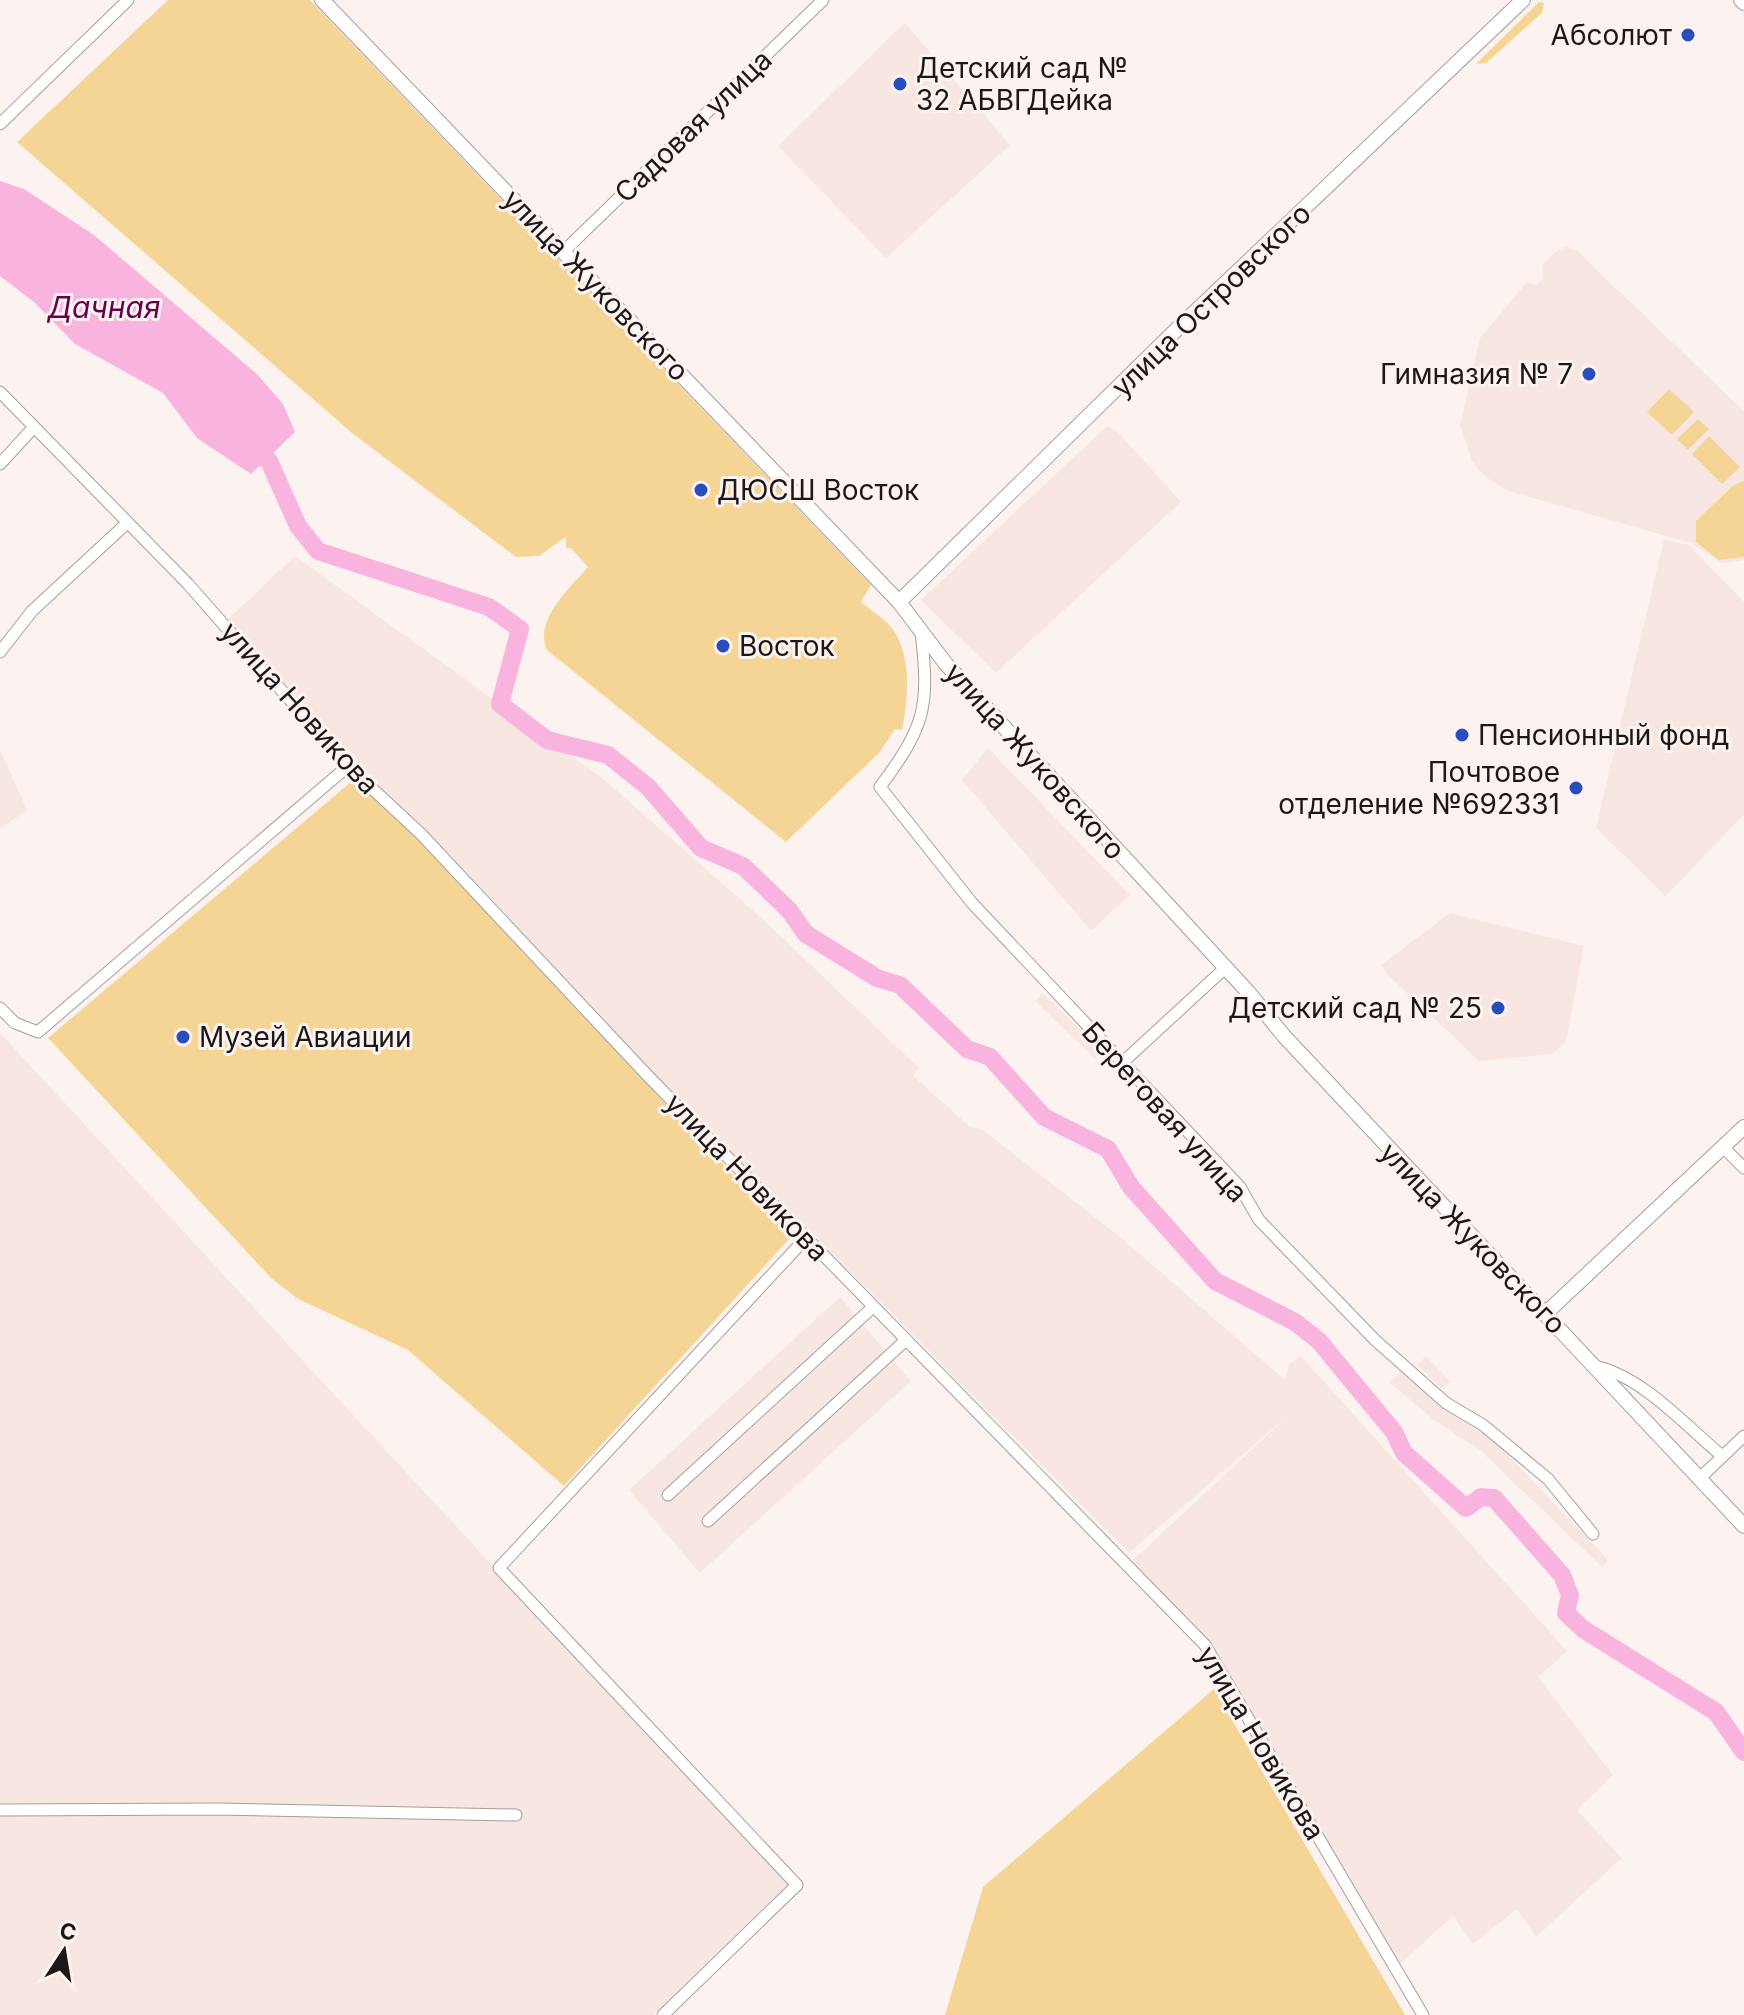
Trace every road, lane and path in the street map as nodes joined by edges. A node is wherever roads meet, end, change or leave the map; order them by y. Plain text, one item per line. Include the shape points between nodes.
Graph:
1 (128, 0) edge
2 (322, 0) edge
3 (823, 0) edge
4 (1523, 0) edge
5 (0, 124) edge
6 (563, 252) junction
7 (0, 392) edge
8 (34, 427) junction
9 (0, 464) edge
10 (126, 524) junction
11 (899, 602) junction
12 (920, 628) junction
13 (0, 652) edge
14 (348, 766) junction
15 (1224, 969) junction
16 (0, 1008) edge
17 (1122, 1063) junction
18 (1744, 1127) edge
19 (1723, 1147) junction
20 (1744, 1168) edge
21 (806, 1238) junction
22 (873, 1307) junction
23 (1545, 1314) junction
24 (906, 1340) junction
25 (1595, 1366) junction
26 (1744, 1436) edge
27 (1721, 1455) junction
28 (1699, 1479) junction
29 (668, 1495) dead end
30 (708, 1521) dead end
31 (1744, 1526) edge
32 (1593, 1534) dead end
33 (0, 1810) edge
34 (516, 1815) dead end
35 (663, 2015) edge
36 (1423, 2015) edge

1 - 5 street
2 - 6 main road, улица Жуковского
3 - 6 street, Садовая улица
4 - 11 main road, улица Островского
6 - 11 main road, улица Жуковского
7 - 8 street, улица Новикова
8 - 9 street
8 - 10 street, улица Новикова
10 - 13 street via 32,611
10 - 14 street, улица Новикова via 188,584
11 - 12 main road, улица Жуковского
12 - 15 main road, улица Жуковского via 946,664
12 - 17 street, Береговая улица via 926,683 922,716 911,746 880,787 972,903
14 - 16 street via 38,1032 15,1023
14 - 21 street, улица Новикова via 421,834
15 - 17 street
15 - 23 main road, улица Жуковского
17 - 32 street, Береговая улица via 1240,1187 1284,1248 1446,1403 1483,1425 1548,1479
18 - 19 main road
19 - 20 street
19 - 23 main road
21 - 22 street, улица Новикова
21 - 35 street via 499,1568 797,1885
22 - 24 street, улица Новикова
22 - 29 street
23 - 25 main road, улица Жуковского
24 - 30 street
24 - 36 street, улица Новикова via 1205,1645
25 - 27 street via 1612,1370 1644,1392
25 - 28 main road, улица Жуковского
26 - 27 street
27 - 28 street
28 - 31 main road, улица Жуковского
33 - 34 street

